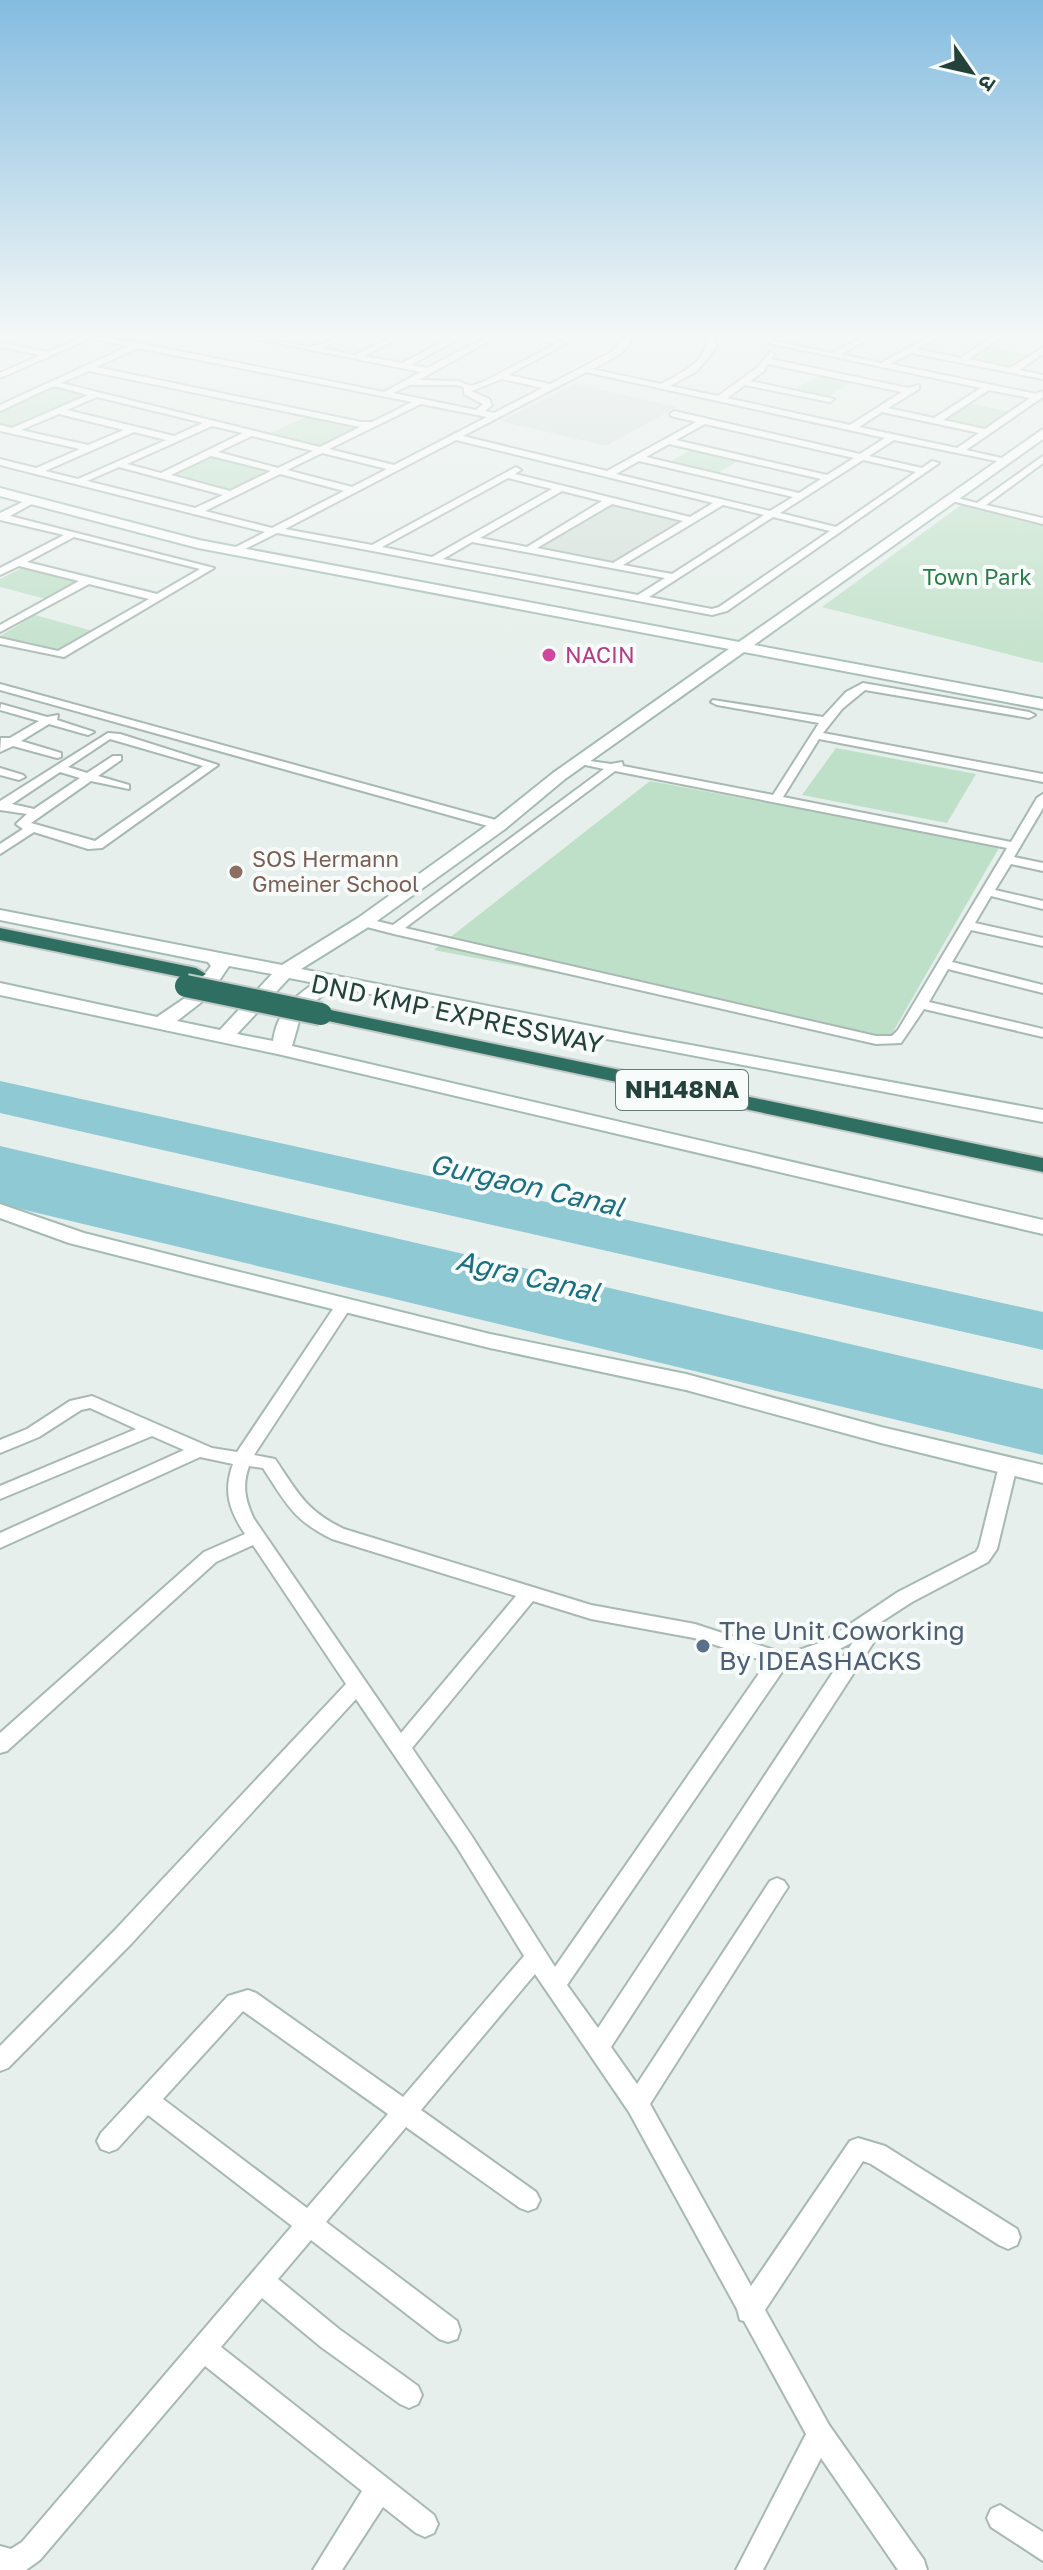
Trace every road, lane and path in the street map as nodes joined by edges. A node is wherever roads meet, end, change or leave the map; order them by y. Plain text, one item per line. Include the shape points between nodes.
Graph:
1 (69, 457) edge
2 (133, 457) edge
3 (202, 457) edge
4 (225, 457) edge
5 (307, 457) edge
6 (349, 457) edge
7 (415, 457) edge
8 (538, 457) joint
9 (736, 457) edge
10 (861, 457) joint
11 (982, 457) edge
12 (1009, 457) edge
13 (638, 458) joint
14 (1043, 459) edge
15 (1003, 461) junction
16 (0, 462) edge
17 (935, 463) dead end
18 (117, 464) junction
19 (394, 468) junction
20 (37, 471) junction
21 (278, 471) junction
22 (923, 471) junction
23 (609, 474) junction
24 (506, 475) junction
25 (162, 476) junction
26 (828, 478) junction
27 (78, 482) junction
28 (561, 488) junction
29 (353, 490) junction
30 (0, 492) edge
31 (231, 494) junction
32 (801, 496) junction
33 (949, 499) junction
34 (611, 500) junction
35 (32, 501) junction
36 (721, 502) junction
37 (978, 506) junction
38 (195, 512) junction
39 (772, 514) junction
40 (0, 517) edge
41 (691, 520) junction
42 (1043, 521) edge
43 (837, 530) junction
44 (274, 531) junction
45 (73, 534) junction
46 (471, 539) junction
47 (372, 549) junction
48 (528, 550) junction
49 (235, 551) junction
50 (433, 560) junction
51 (19, 563) junction
52 (614, 566) junction
53 (0, 572) edge
54 (674, 577) junction
55 (88, 580) junction
56 (159, 598) junction
57 (639, 599) junction
58 (0, 629) edge
59 (0, 641) edge
60 (739, 648) junction
61 (0, 687) edge
62 (717, 702) dead end
63 (1043, 704) edge
64 (1, 707) edge
65 (71, 707) junction
66 (1029, 715) dead end
67 (50, 720) junction
68 (826, 721) junction
69 (88, 732) dead end
70 (818, 735) junction
71 (6, 740) edge
72 (0, 749) edge
73 (233, 751) junction
74 (117, 758) dead end
75 (583, 759) junction
76 (57, 762) junction
77 (211, 764) junction
78 (616, 765) junction
79 (0, 771) edge
80 (19, 777) dead end
81 (88, 777) junction
82 (1043, 778) edge
83 (125, 787) dead end
84 (778, 797) junction
85 (1043, 798) edge
86 (1, 806) edge
87 (36, 813) junction
88 (499, 825) junction
89 (1027, 826) junction
90 (32, 828) junction
91 (1043, 829) edge
92 (1013, 848) junction
93 (0, 850) edge
94 (1043, 867) edge
95 (989, 892) junction
96 (1043, 905) edge
97 (0, 915) edge
98 (364, 922) junction
99 (970, 926) junction
100 (394, 930) junction
101 (0, 934) edge
102 (1043, 942) edge
103 (0, 948) edge
104 (215, 958) junction
105 (943, 964) junction
106 (284, 972) junction
107 (191, 980) junction
108 (0, 989) edge
109 (1043, 989) edge
110 (327, 999) junction
111 (921, 1004) junction
112 (159, 1023) junction
113 (1043, 1033) edge
114 (224, 1037) junction
115 (282, 1049) junction
116 (1043, 1116) edge
117 (1043, 1149) edge
118 (1043, 1165) edge
119 (1, 1212) edge
120 (1043, 1227) edge
121 (345, 1304) junction
122 (154, 1428) junction
123 (0, 1447) edge
124 (200, 1450) junction
125 (245, 1452) junction
126 (1008, 1466) junction
127 (1043, 1474) edge
128 (0, 1493) edge
129 (255, 1537) junction
130 (0, 1541) edge
131 (530, 1592) junction
132 (881, 1615) junction
133 (780, 1659) junction
134 (357, 1685) junction
135 (0, 1745) edge
136 (400, 1748) junction
137 (777, 1887) dead end
138 (536, 1957) junction
139 (556, 1983) junction
140 (599, 2046) junction
141 (3, 2053) edge
142 (147, 2100) junction
143 (637, 2104) junction
144 (406, 2110) junction
145 (109, 2141) dead end
146 (528, 2200) dead end
147 (309, 2224) junction
148 (1008, 2237) dead end
149 (261, 2281) junction
150 (749, 2311) junction
151 (448, 2330) dead end
152 (205, 2350) junction
153 (409, 2395) dead end
154 (820, 2434) junction
155 (380, 2488) junction
156 (1000, 2518) dead end
157 (425, 2524) dead end
158 (1043, 2548) edge
159 (0, 2559) edge
160 (326, 2570) edge
161 (749, 2570) edge
162 (914, 2570) edge

1 - 20 street
2 - 18 street
3 - 25 street
4 - 21 street
5 - 21 street
6 - 19 street
7 - 19 street
8 - 23 street
8 - 24 street
9 - 26 street
10 - 22 street
10 - 26 street
11 - 15 street
12 - 15 street
13 - 23 street
13 - 32 street
14 - 37 street
15 - 33 street
16 - 20 street
17 - 22 street
18 - 25 street
18 - 27 street
19 - 29 street
20 - 27 street
21 - 29 street
21 - 31 street
22 - 43 street
23 - 36 street
24 - 28 street
24 - 47 street
25 - 31 street
26 - 32 street
27 - 38 street
28 - 34 street
28 - 46 street
29 - 44 street
30 - 35 street
31 - 38 street
32 - 39 street
33 - 37 street
33 - 60 street
34 - 41 street
34 - 48 street
35 - 40 street
35 - 49 street
36 - 39 street
36 - 41 street
37 - 42 street
38 - 44 street
39 - 43 street
39 - 54 street
40 - 45 street
41 - 52 street
43 - 57 street via 723,609 701,612
44 - 47 street
44 - 49 street
45 - 51 street
45 - 56 street via 209,568
46 - 48 street
46 - 50 street
47 - 50 street
48 - 52 street
49 - 60 street
50 - 57 street
51 - 53 street
51 - 55 street
52 - 54 street
54 - 57 street
55 - 56 street
55 - 58 street
56 - 59 street via 60,655
60 - 63 street
60 - 75 street
61 - 65 street
62 - 68 street
64 - 67 street
65 - 67 street
65 - 73 street
66 - 68 street via 863,686
67 - 69 street
67 - 71 street
68 - 70 street
70 - 82 street
70 - 84 street
71 - 72 street
71 - 76 street
73 - 77 street
73 - 88 street
74 - 81 street
75 - 78 street
75 - 88 street
76 - 77 street via 112,735
76 - 81 street
76 - 86 street
77 - 90 street via 98,845
78 - 84 street
78 - 100 street
79 - 80 street
81 - 83 street
81 - 87 street
84 - 92 street
85 - 89 street
86 - 87 street
87 - 90 street via 22,824
88 - 98 street
89 - 91 street
89 - 92 street
90 - 93 street
92 - 94 street
92 - 95 street
95 - 96 street
95 - 99 street
97 - 104 street
98 - 100 street
98 - 106 street
99 - 102 street
99 - 105 street
100 - 111 street via 876,1040 900,1037
101 - 107 highway, DND KMP EXPRESSWAY / NH148NA
103 - 107 highway, DND KMP EXPRESSWAY / NH148NA
104 - 106 street
104 - 112 street via 220,966 211,983 187,1008
105 - 109 street
105 - 111 street
106 - 110 street
106 - 114 street
107 - 110 highway, DND KMP EXPRESSWAY / NH148NA, bridge
108 - 112 street
110 - 115 street via 301,1002 284,1021
110 - 116 street via 636,1041
110 - 117 highway, DND KMP EXPRESSWAY / NH148NA
110 - 118 highway, DND KMP EXPRESSWAY / NH148NA
111 - 113 street
112 - 114 street
114 - 115 street
115 - 120 street
119 - 121 street via 77,1238
121 - 125 street
121 - 126 street via 536,1352 675,1379
122 - 123 street via 101,1404 84,1402
122 - 124 street
122 - 128 street
124 - 125 street via 222,1456
124 - 130 street
125 - 129 street via 236,1499
125 - 131 street via 272,1465 300,1510 315,1523
126 - 127 street
126 - 132 street via 982,1557 904,1597
129 - 134 street
129 - 135 street via 210,1557
131 - 133 street via 618,1619 721,1638
131 - 136 street
132 - 133 street via 833,1646 810,1656
132 - 140 street
133 - 139 street
134 - 136 street
134 - 141 street via 123,1937
136 - 138 street
137 - 143 street
138 - 139 street
138 - 144 street
139 - 140 street
140 - 143 street
142 - 144 street via 236,2003 248,2000
142 - 145 street
142 - 147 street
143 - 150 street
144 - 146 street
144 - 147 street
147 - 149 street
147 - 151 street
148 - 150 street via 877,2154 858,2149
149 - 152 street
149 - 153 street
150 - 154 street
152 - 155 street
152 - 159 street via 24,2558 13,2563
154 - 161 street
154 - 162 street
155 - 157 street
155 - 160 street
156 - 158 street

